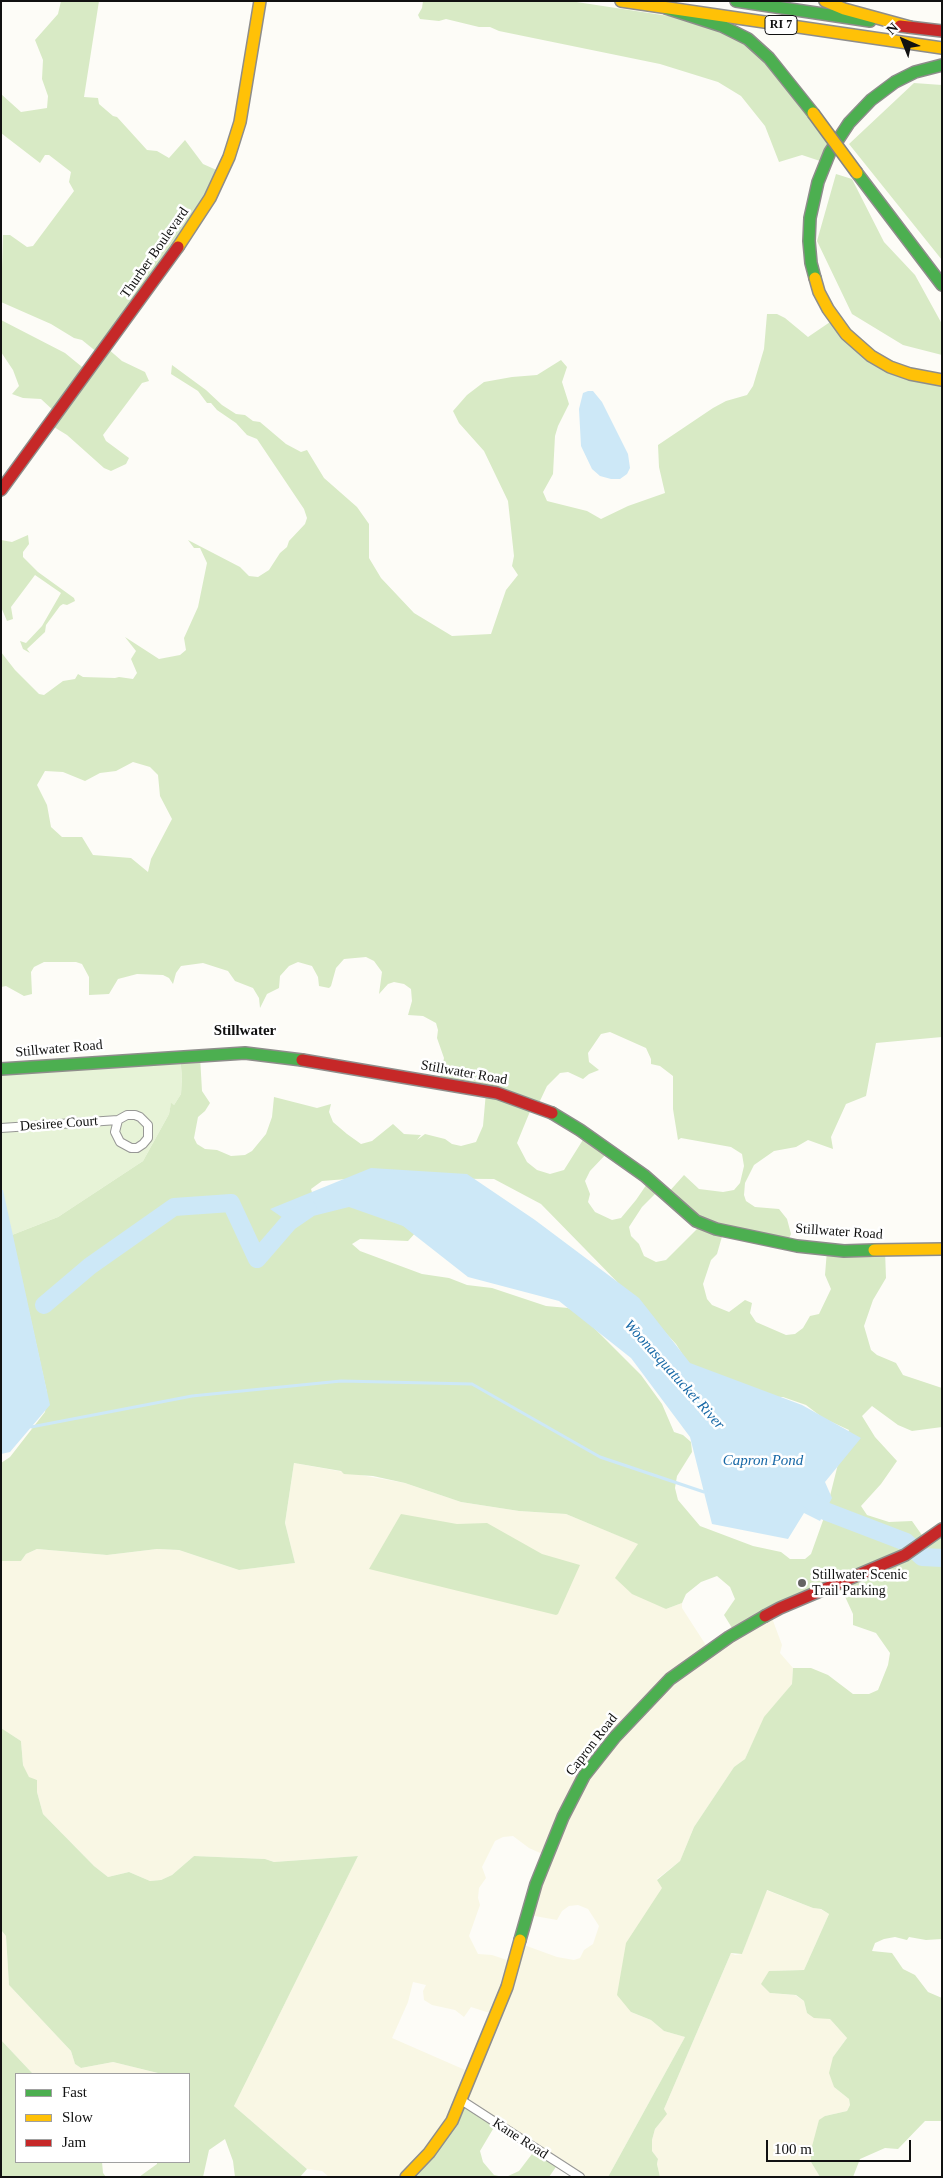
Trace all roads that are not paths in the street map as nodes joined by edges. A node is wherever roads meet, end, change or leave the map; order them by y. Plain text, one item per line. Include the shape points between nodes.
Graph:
1 (260, 1) edge
2 (621, 1) edge
3 (736, 1) edge
4 (825, 1) edge
5 (666, 8) junction
6 (910, 27) junction
7 (942, 32) edge
8 (942, 48) edge
9 (942, 65) edge
10 (942, 285) edge
11 (942, 380) edge
12 (1, 490) edge
13 (1, 1069) edge
14 (118, 1120) junction
15 (1, 1128) edge
16 (942, 1249) edge
17 (942, 1529) edge
18 (461, 2100) junction
19 (406, 2177) edge
20 (580, 2177) edge

1 - 12 main road, Thurber Boulevard via 240,122 229,157 210,198 185,238
2 - 5 main road, RI 7
3 - 6 main road, RI 7
4 - 6 main road
5 - 8 main road, RI 7
5 - 10 main road, bridge via 722,26 748,39 769,58
6 - 7 main road, RI 7
9 - 11 main road via 915,72 887,87 846,127 830,152 818,182 809,241 819,292 846,334 890,367
13 - 16 main road, Stillwater Road via 105,1060 264,1054 497,1093 552,1113 580,1130 645,1176 696,1220 716,1229 797,1246 844,1251
14 - 14 street, Desiree Court via 127,1115 140,1117 148,1125 148,1138 137,1148 125,1146 115,1132
14 - 15 street, Desiree Court
17 - 18 main road, Capron Road via 905,1555 780,1608 729,1637 670,1679 590,1766 568,1806 544,1863 507,1987
18 - 19 main road, Capron Road via 442,2136
18 - 20 street, Kane Road

